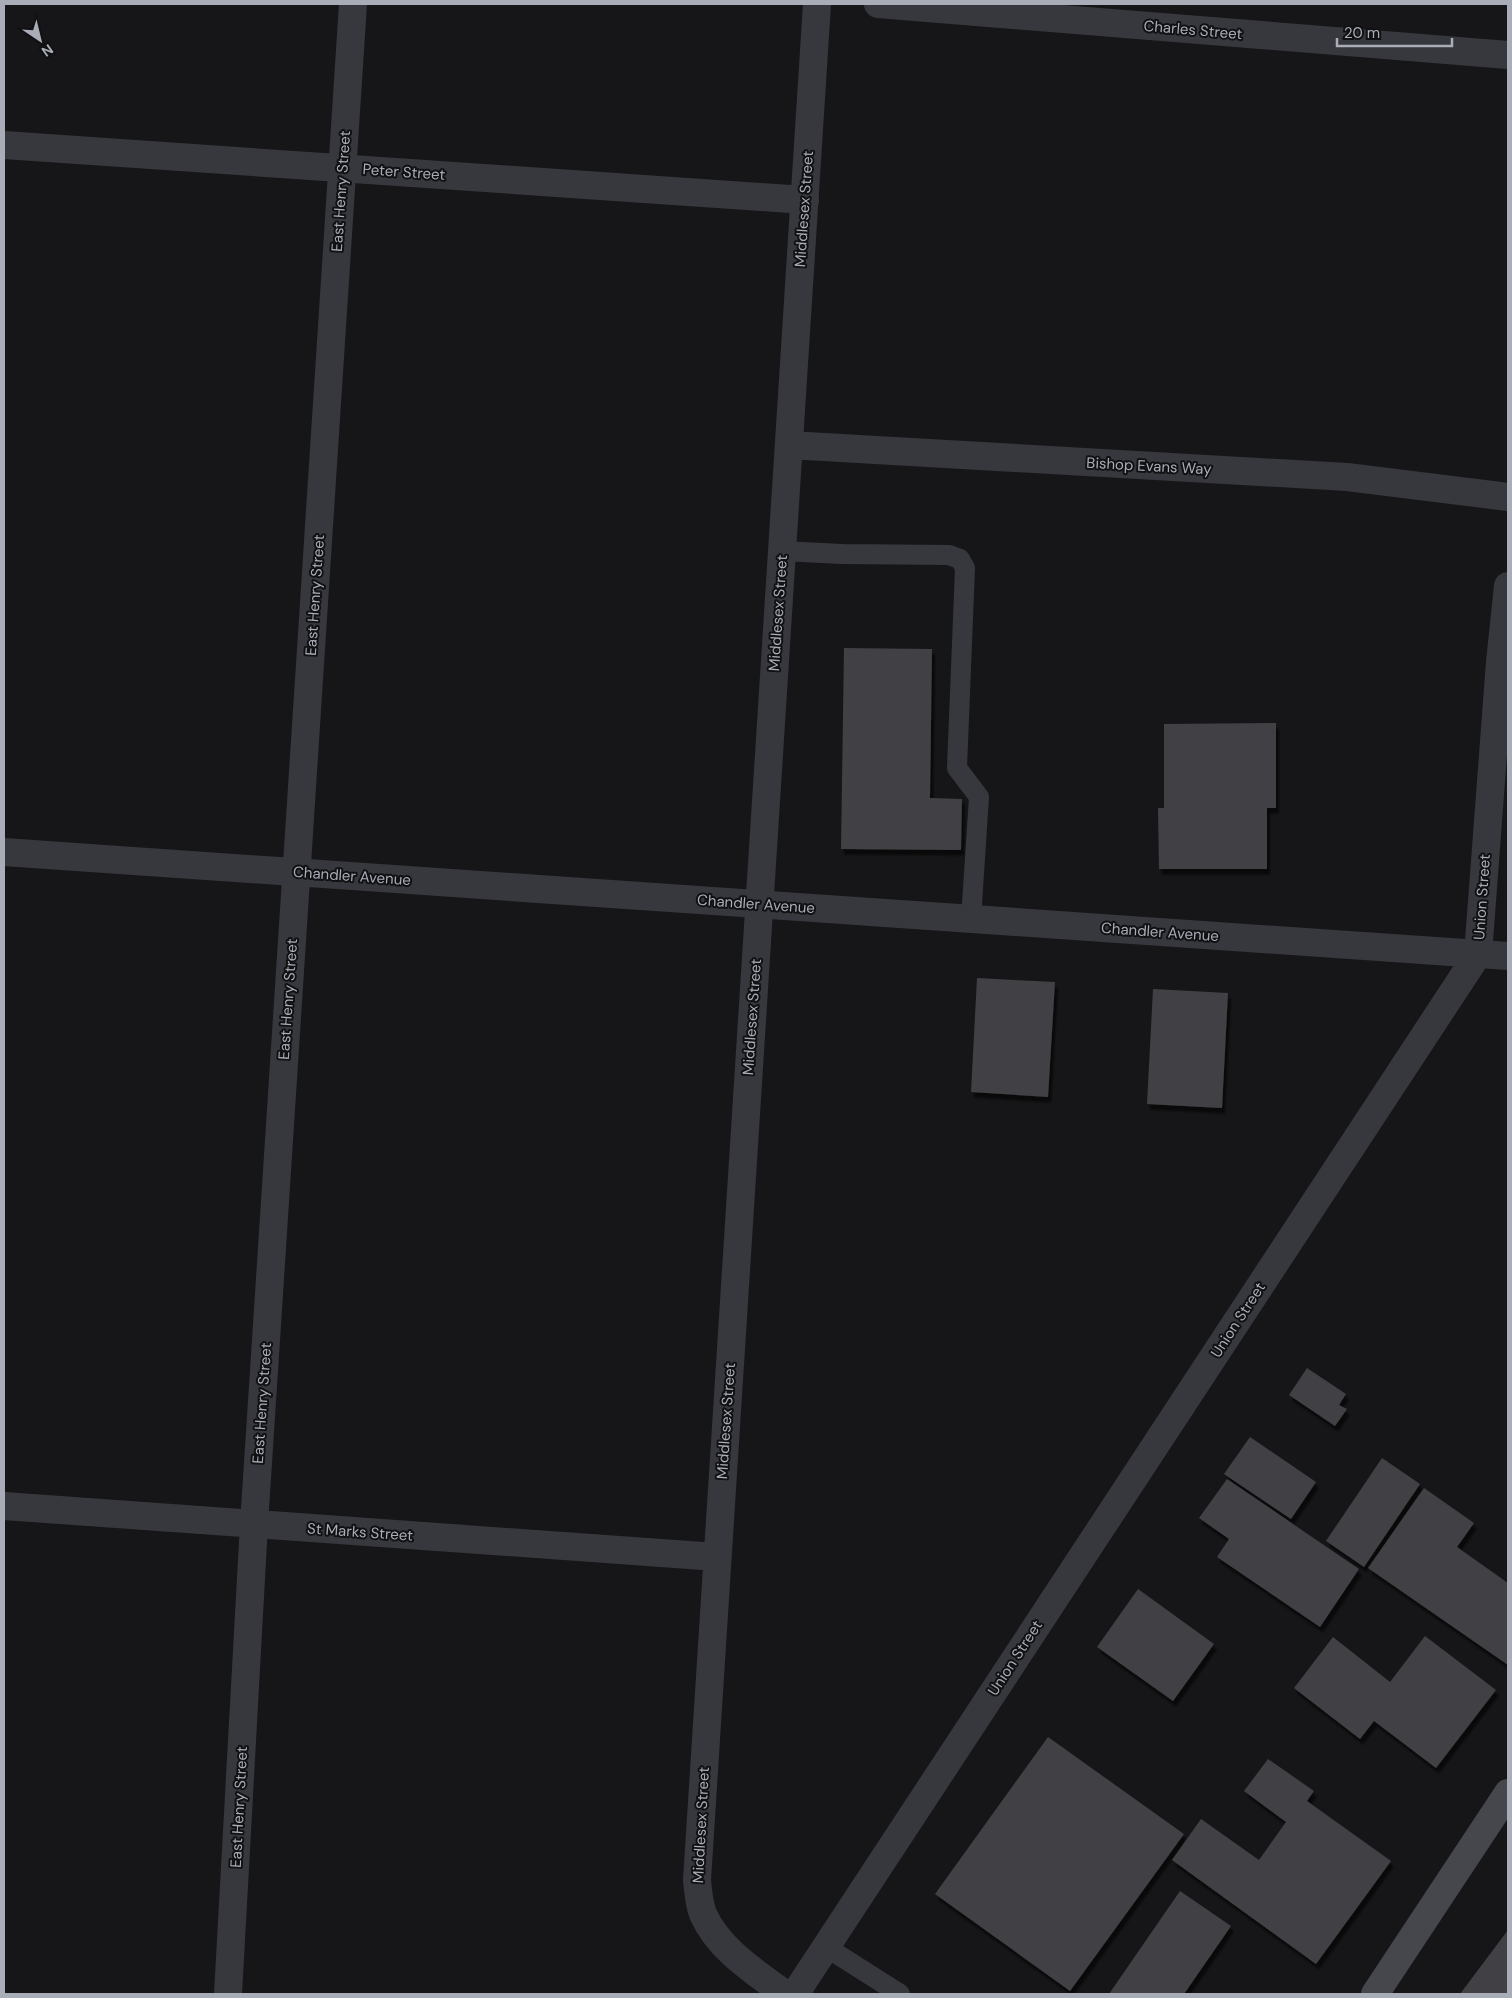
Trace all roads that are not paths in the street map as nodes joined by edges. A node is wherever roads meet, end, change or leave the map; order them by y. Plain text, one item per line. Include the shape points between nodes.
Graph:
1 (353, 4) edge
2 (817, 4) edge
3 (878, 4) edge
4 (1508, 55) edge
5 (4, 145) edge
6 (342, 168) junction
7 (805, 200) junction
8 (789, 446) junction
9 (1508, 497) edge
10 (782, 551) junction
11 (1508, 586) edge
12 (1504, 662) edge
13 (4, 852) edge
14 (297, 872) junction
15 (759, 904) junction
16 (970, 919) junction
17 (1478, 954) junction
18 (1508, 956) edge
19 (4, 1506) edge
20 (254, 1524) junction
21 (717, 1556) junction
22 (1508, 1793) edge
23 (826, 1947) junction
24 (228, 1994) edge
25 (785, 1994) edge
26 (795, 1994) edge
27 (900, 1994) edge
28 (1375, 1994) edge

1 - 6 street, East Henry Street
2 - 7 street, Middlesex Street
3 - 4 street, Charles Street
5 - 6 street, Peter Street
6 - 7 street, Peter Street
6 - 14 street, East Henry Street
7 - 8 street, Middlesex Street
8 - 9 street, Bishop Evans Way via 1347,478
8 - 10 street, Middlesex Street
10 - 15 street, Middlesex Street
10 - 16 lane via 949,555 960,559 965,568 957,768 978,797
11 - 12 street, Union Street
12 - 17 street, Union Street
13 - 14 street, Chandler Avenue
14 - 15 street, Chandler Avenue
14 - 20 street, East Henry Street
15 - 16 street, Chandler Avenue
15 - 21 street, Middlesex Street
16 - 17 street, Chandler Avenue
17 - 18 street, Chandler Avenue
17 - 23 street, Union Street
19 - 20 street, St Marks Street
20 - 21 street, St Marks Street
20 - 24 street, East Henry Street
21 - 25 street, Middlesex Street via 697,1880 699,1900 704,1915 723,1944 740,1961
22 - 28 main road
23 - 26 street, Union Street
23 - 27 lane

